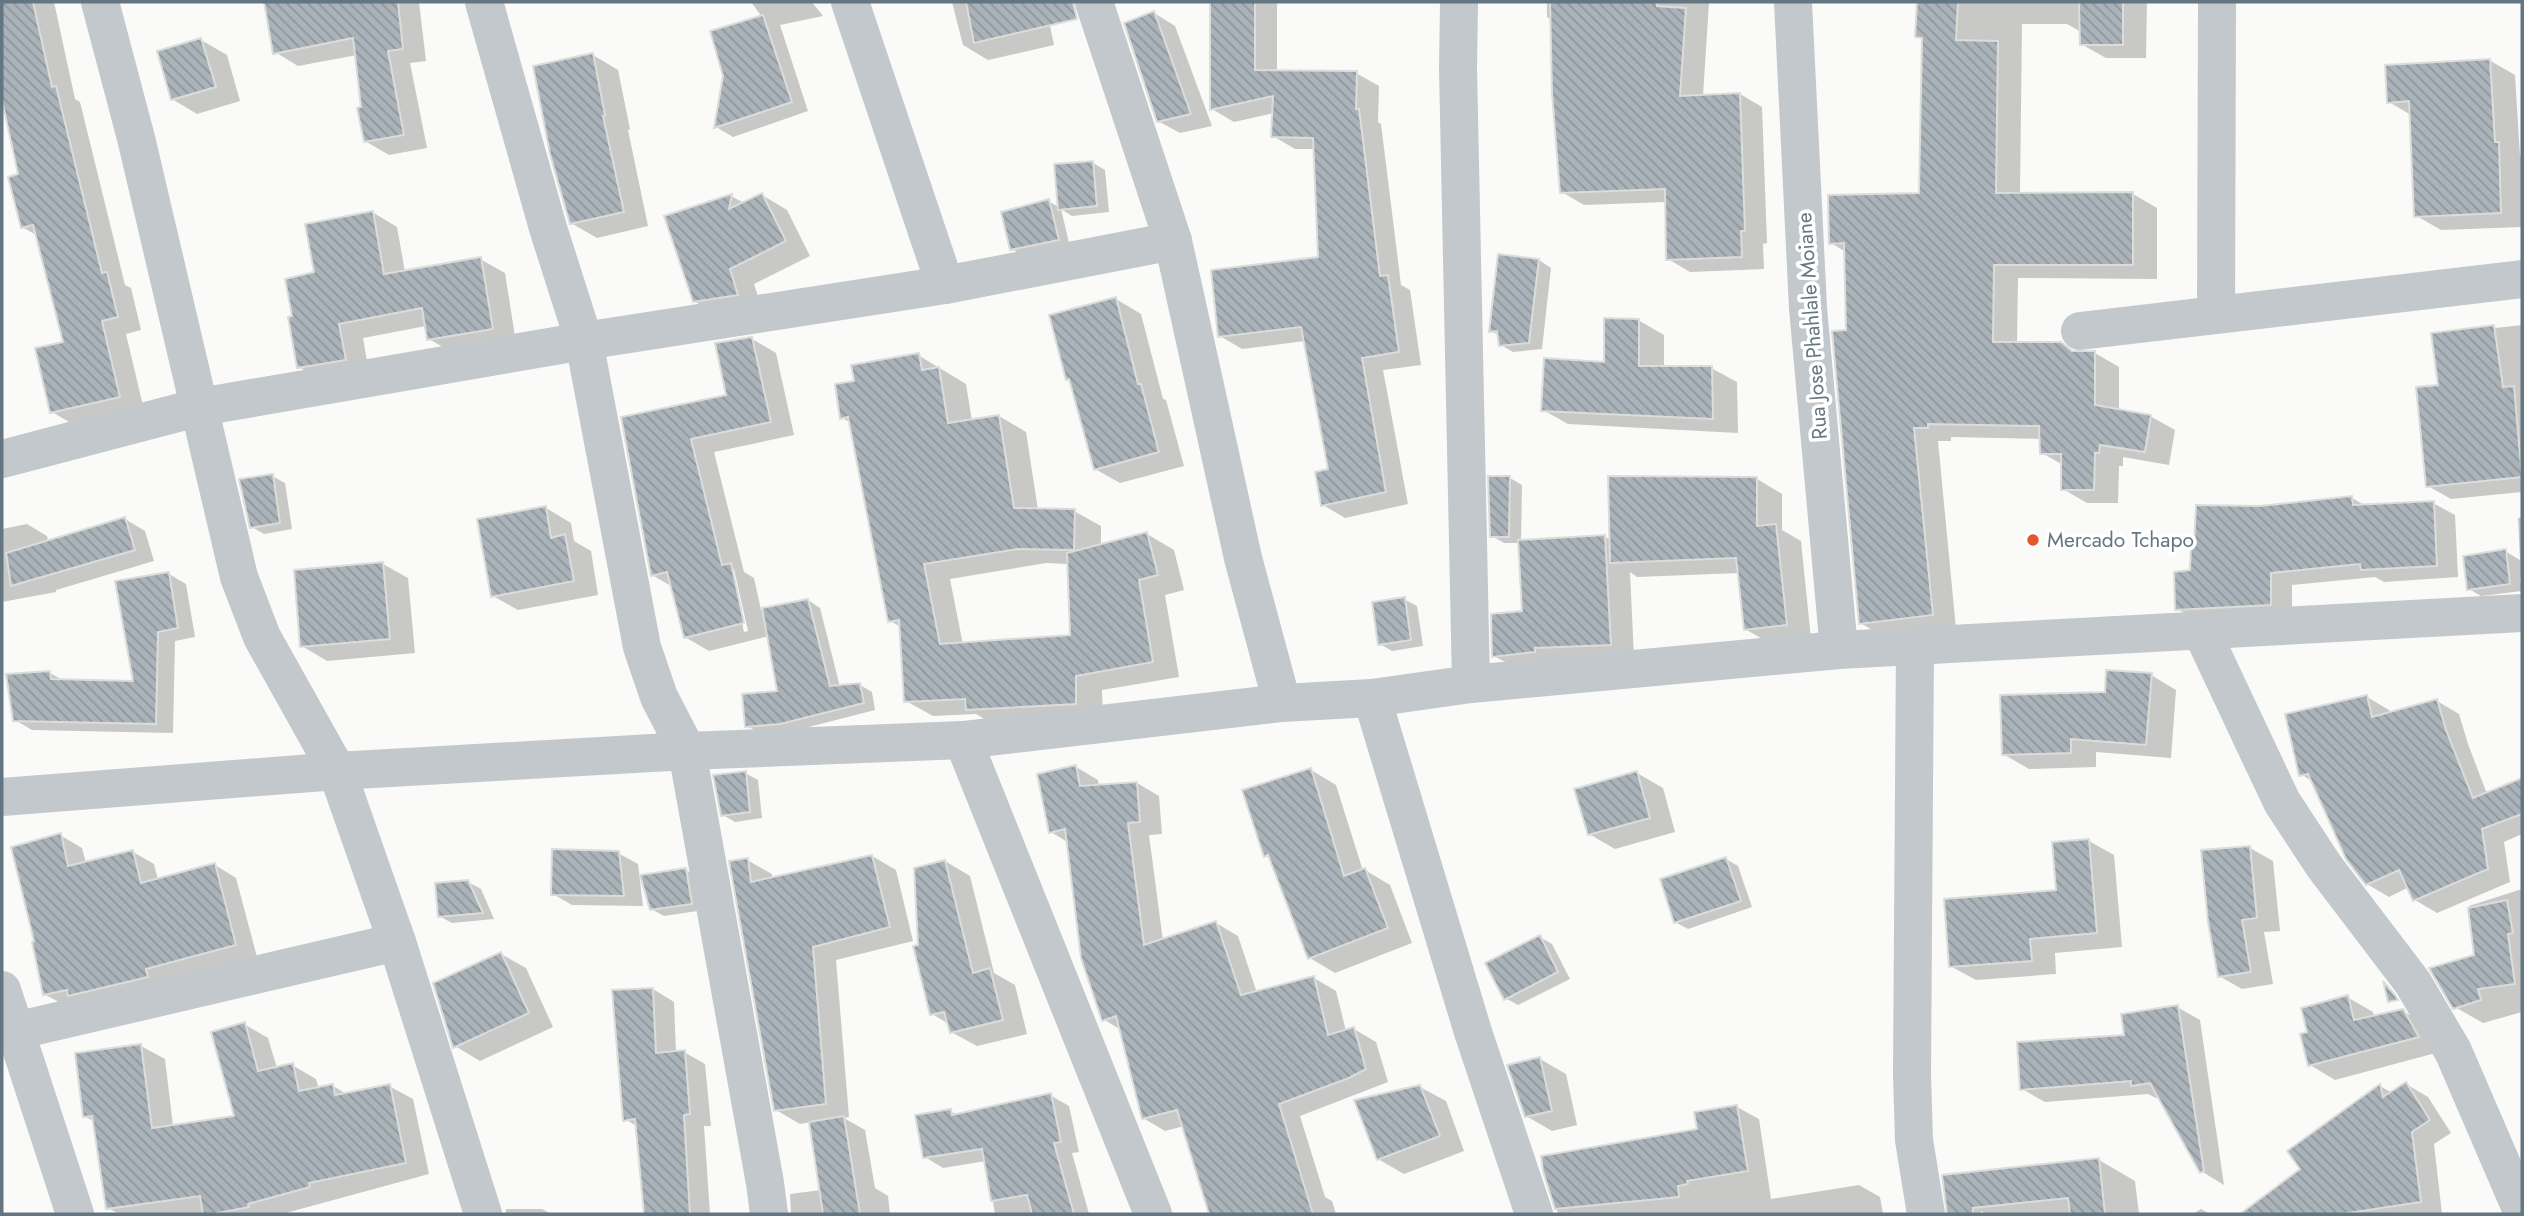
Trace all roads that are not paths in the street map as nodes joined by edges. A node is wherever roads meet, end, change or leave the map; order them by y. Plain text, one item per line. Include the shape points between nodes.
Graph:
1 (100, 2) edge
2 (484, 2) edge
3 (849, 2) edge
4 (1094, 2) edge
5 (1459, 2) edge
6 (1793, 2) edge
7 (2217, 2) edge
8 (1173, 240) junction
9 (2522, 279) edge
10 (945, 285) junction
11 (2216, 315) junction
12 (2080, 331) dead end
13 (584, 341) junction
14 (200, 407) junction
15 (2, 459) edge
16 (2522, 613) edge
17 (2202, 630) junction
18 (1915, 645) junction
19 (1839, 650) junction
20 (1471, 684) junction
21 (1372, 698) junction
22 (1282, 704) junction
23 (963, 740) junction
24 (687, 751) junction
25 (337, 771) junction
26 (2, 797) edge
27 (397, 942) junction
28 (2, 990) edge
29 (8, 1032) edge
30 (2522, 1211) edge
31 (75, 1214) edge
32 (483, 1214) edge
33 (769, 1214) edge
34 (1153, 1214) edge
35 (1534, 1214) edge
36 (1926, 1214) edge

1 - 14 street
2 - 13 street
3 - 10 street
4 - 8 street
5 - 20 street
6 - 19 street, Rua Jose Phahlale Moiane via 1808,308
7 - 11 street
8 - 10 street
8 - 22 street via 1243,558
9 - 11 street
10 - 13 street
11 - 12 street
13 - 14 street
13 - 24 street via 642,647 659,697
14 - 15 street
14 - 25 street via 239,577 262,637
16 - 17 street
17 - 18 street
17 - 30 street via 2282,802 2323,866 2413,984 2453,1051
18 - 19 street
18 - 36 street via 1913,1140
19 - 20 street
20 - 21 street
21 - 22 street
21 - 35 street via 1473,1032
22 - 23 street
23 - 24 street
23 - 34 street
24 - 25 street
24 - 33 street
25 - 26 street
25 - 27 street
27 - 29 street
27 - 32 street
28 - 29 street
29 - 31 street

